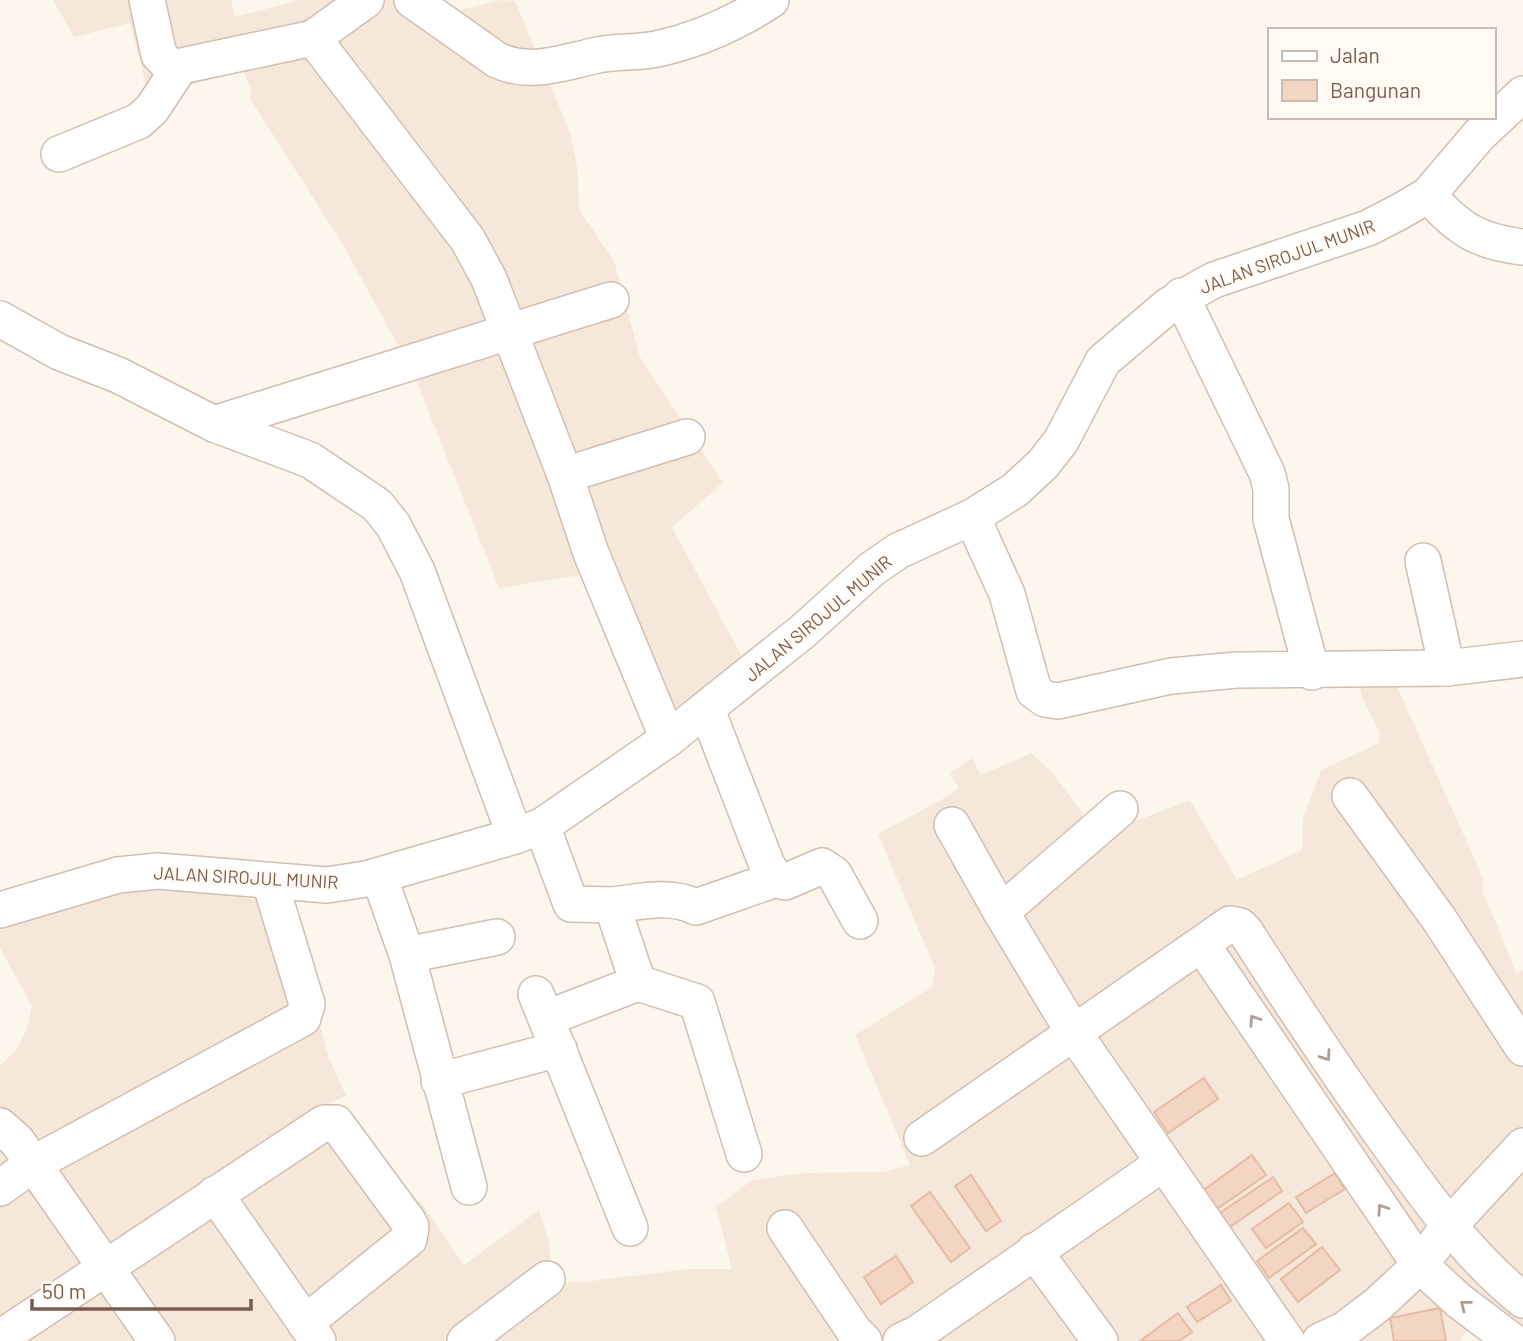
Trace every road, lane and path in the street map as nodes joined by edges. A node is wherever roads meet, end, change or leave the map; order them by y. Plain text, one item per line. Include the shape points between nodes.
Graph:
1 (147, 0) edge
2 (366, 0) edge
3 (412, 0) edge
4 (771, 0) edge
5 (313, 38) junction
6 (179, 68) junction
7 (1523, 94) edge
8 (59, 154) dead end
9 (1428, 195) junction
10 (1523, 247) edge
11 (1181, 296) junction
12 (611, 300) dead end
13 (0, 319) edge
14 (511, 333) junction
15 (214, 424) junction
16 (687, 437) dead end
17 (565, 475) junction
18 (972, 517) junction
19 (1423, 561) dead end
20 (1523, 659) edge
21 (1447, 668) junction
22 (1312, 672) junction
23 (707, 710) junction
24 (668, 739) junction
25 (1349, 796) dead end
26 (1119, 809) dead end
27 (953, 825) dead end
28 (529, 831) junction
29 (379, 876) junction
30 (776, 878) junction
31 (270, 882) junction
32 (612, 905) junction
33 (0, 910) edge
34 (1001, 912) junction
35 (860, 921) dead end
36 (497, 937) dead end
37 (1202, 945) junction
38 (407, 955) junction
39 (638, 983) junction
40 (548, 1020) junction
41 (1074, 1033) junction
42 (1523, 1048) edge
43 (439, 1081) junction
44 (0, 1126) edge
45 (922, 1138) dead end
46 (1523, 1146) edge
47 (744, 1154) dead end
48 (33, 1164) junction
49 (1162, 1164) junction
50 (469, 1187) dead end
51 (0, 1188) edge
52 (215, 1194) junction
53 (1448, 1227) junction
54 (630, 1228) dead end
55 (785, 1228) dead end
56 (1034, 1251) junction
57 (1420, 1265) junction
58 (106, 1267) junction
59 (547, 1279) dead end
60 (1523, 1300) edge
61 (312, 1332) edge
62 (1340, 1337) edge
63 (0, 1338) edge
64 (914, 1338) edge
65 (157, 1341) edge
66 (464, 1341) edge
67 (864, 1341) edge
68 (1100, 1341) edge
69 (1287, 1341) edge
70 (1512, 1341) edge

1 - 6 street via 159,55 164,64
2 - 5 street
3 - 4 street via 497,60 529,69 695,38 740,20
5 - 6 street
5 - 14 street via 468,240
6 - 8 street via 139,121
7 - 9 street, JALAN SIROJUL MUNIR via 1479,135
9 - 10 street via 1473,235
9 - 11 street, JALAN SIROJUL MUNIR via 1368,229 1214,280
11 - 18 street, JALAN SIROJUL MUNIR via 1103,361 1061,441 1043,464 1015,490
11 - 22 street via 1267,473 1271,519
12 - 14 street
13 - 15 street via 58,352 118,375
14 - 15 street
14 - 17 street
15 - 28 street via 310,460 377,505 393,525
16 - 17 street
17 - 24 street via 591,553
18 - 22 street via 1007,594 1034,691 1045,699 1058,701 1171,676 1237,670
18 - 23 street, JALAN SIROJUL MUNIR via 898,551 872,569
19 - 21 street
20 - 21 street
21 - 22 street
23 - 24 street, JALAN SIROJUL MUNIR
23 - 30 street
24 - 28 street, JALAN SIROJUL MUNIR
25 - 42 street via 1439,919
26 - 34 street
27 - 34 street
28 - 29 street, JALAN SIROJUL MUNIR
28 - 32 street via 571,904
29 - 31 street, JALAN SIROJUL MUNIR via 327,885
29 - 38 street
30 - 32 street via 696,908 662,899
30 - 35 street via 785,882 822,866 834,874
31 - 33 street, JALAN SIROJUL MUNIR via 158,871 118,875
31 - 48 street via 307,1004 303,1018
32 - 39 street
34 - 41 street
36 - 38 street
37 - 41 street
37 -> 53 street via 1230,924 1245,931 1313,1037
57 -> 37 street
38 - 43 street
39 - 40 street
39 - 47 street via 697,1002
40 - 43 street
40 - 54 street
41 - 45 street
41 - 49 street
43 - 50 street
44 - 48 street
46 - 53 street
48 - 51 street
48 - 58 street
49 - 56 street
49 - 69 street
52 - 58 street
52 - 61 street
52 - 61 street via 324,1124 336,1123 408,1221 409,1239
53 - 57 street
53 - 60 street via 1489,1273
55 - 67 street
56 - 64 street
56 - 68 street
57 - 62 street
70 -> 57 street
58 - 63 street
58 - 65 street
59 - 66 street

